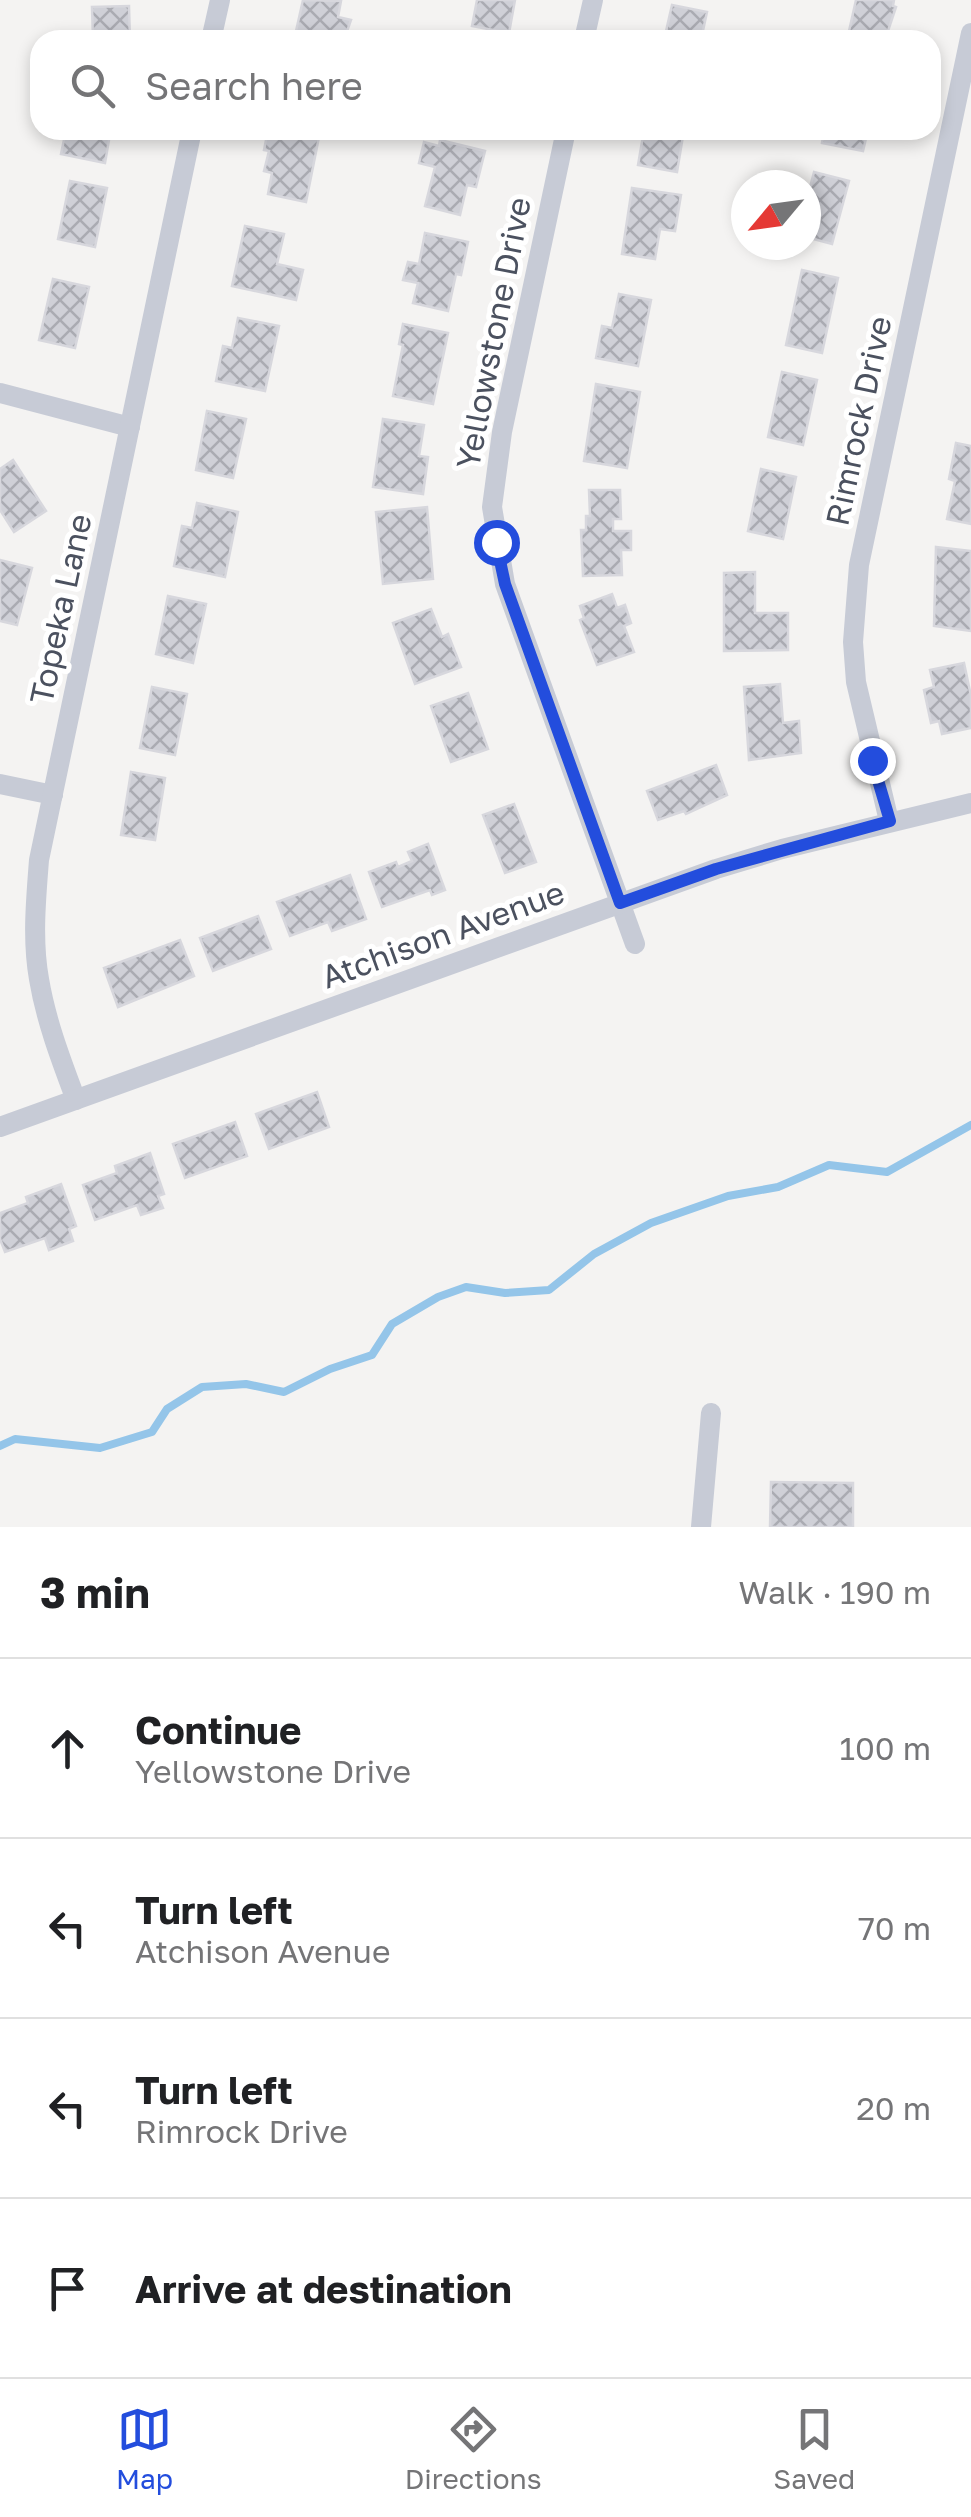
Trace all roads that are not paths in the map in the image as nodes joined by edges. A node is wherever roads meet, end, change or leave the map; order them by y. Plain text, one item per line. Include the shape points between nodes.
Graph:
1 (220, 0) edge
2 (593, 0) edge
3 (213, 30) edge
4 (586, 30) edge
5 (971, 34) edge
6 (190, 140) edge
7 (564, 140) edge
8 (0, 392) edge
9 (130, 427) junction
10 (0, 784) edge
11 (52, 794) junction
12 (971, 804) edge
13 (890, 821) junction
14 (620, 903) junction
15 (635, 944) dead end
16 (76, 1100) junction
17 (0, 1127) edge
18 (711, 1414) dead end
19 (701, 1527) edge

1 - 3 street
2 - 4 street
5 - 13 street, Rimrock Drive via 855,602 856,682
6 - 9 street, Topeka Lane
7 - 14 street, Yellowstone Drive via 492,507 505,584
8 - 9 street
9 - 11 street, Topeka Lane
10 - 11 street
11 - 16 street, Topeka Lane via 39,860 38,975
12 - 13 street, Atchison Avenue
13 - 14 street, Atchison Avenue
14 - 15 street, Yellowstone Drive
14 - 16 street, Atchison Avenue
16 - 17 street, Atchison Avenue
18 - 19 street

